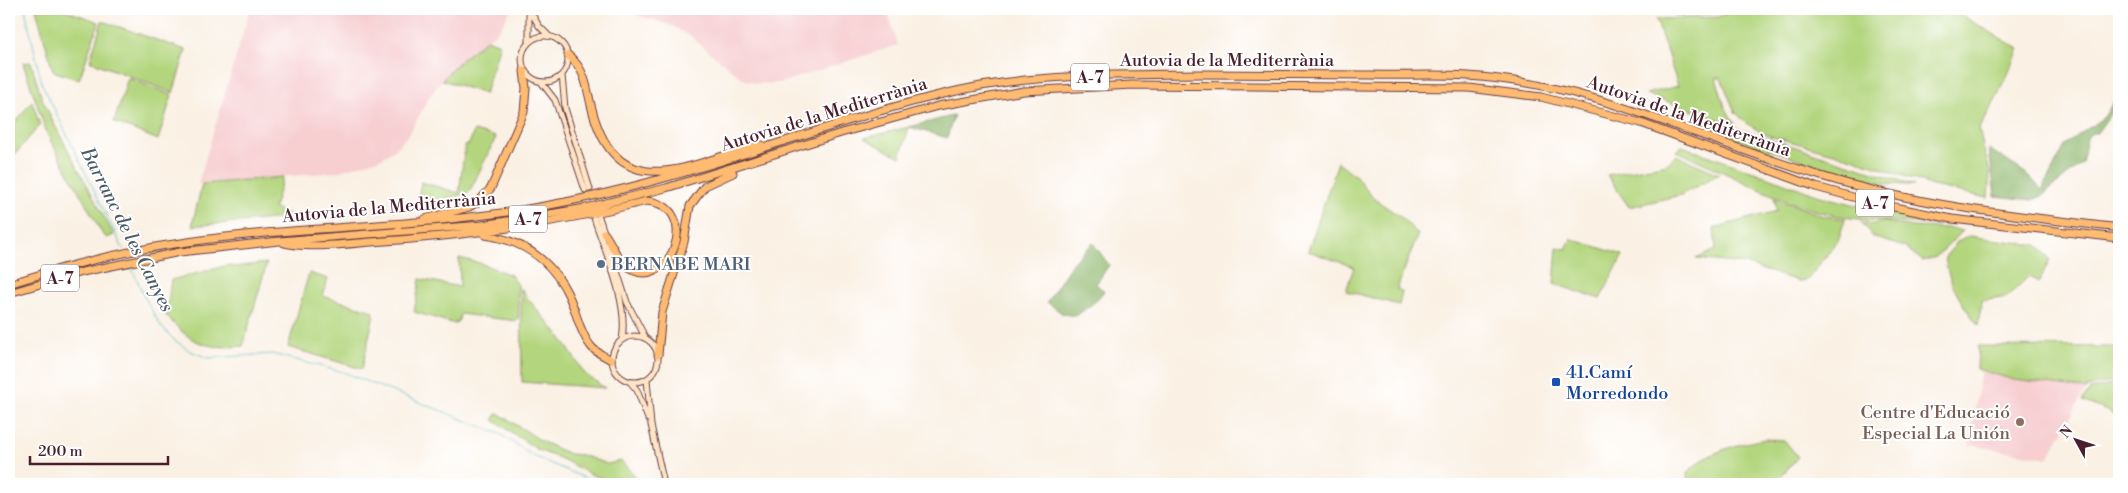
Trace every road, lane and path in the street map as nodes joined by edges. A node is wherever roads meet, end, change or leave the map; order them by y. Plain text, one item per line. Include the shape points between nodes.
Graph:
1 (529, 9) edge
2 (549, 36) junction
3 (529, 42) junction
4 (568, 55) junction
5 (524, 71) junction
6 (562, 75) junction
7 (541, 82) junction
8 (773, 145) junction
9 (776, 153) junction
10 (420, 221) junction
11 (2119, 228) edge
12 (604, 233) junction
13 (478, 234) junction
14 (2119, 238) edge
15 (279, 241) junction
16 (9, 284) edge
17 (9, 293) edge
18 (645, 337) junction
19 (622, 339) junction
20 (658, 355) junction
21 (611, 360) junction
22 (648, 379) junction
23 (630, 382) junction
24 (650, 426) junction
25 (664, 484) edge

1 - 2 main road
1 - 3 main road
2 - 3 main road
2 - 4 main road via 563,44
3 - 5 main road via 522,59
4 - 6 main road
4 - 8 highway via 584,74 596,125 604,143 614,156 636,170 666,171 754,146
5 - 7 main road
5 - 10 highway via 524,112 491,188 469,207
6 - 7 main road via 556,80
6 - 7 main road via 565,108 588,190 555,100
8 - 10 highway, Autovia de la Mediterrània / A-7 via 664,179 583,199
8 - 11 highway, Autovia de la Mediterrània / A-7 via 901,104 984,86 1057,78 1246,74 1470,76 1591,96 1817,175 1878,192 1954,208
9 - 14 highway, Autovia de la Mediterrània / A-7 via 890,118 1024,91 1132,85 1469,88 1592,109 1875,203 1952,219
9 - 15 highway, Autovia de la Mediterrània / A-7 via 666,188 586,208 482,225
9 - 20 highway via 766,162 711,182 694,199 662,312
10 - 16 highway, Autovia de la Mediterrània / A-7 via 224,237 150,248
12 - 13 highway via 625,265 639,272 654,271 668,260 678,234 669,211 654,202 647,202
12 - 18 main road via 626,302
12 - 19 main road via 596,218 621,304
13 - 15 highway via 336,245 293,245
13 - 21 highway via 506,239 539,256 565,289 590,345
15 - 17 highway, Autovia de la Mediterrània / A-7 via 153,257
18 - 19 main road
18 - 20 main road
19 - 21 main road via 614,348
20 - 22 main road via 656,368
21 - 23 main road via 618,375
22 - 23 main road
22 - 24 main road
23 - 24 main road via 638,390
24 - 25 main road

